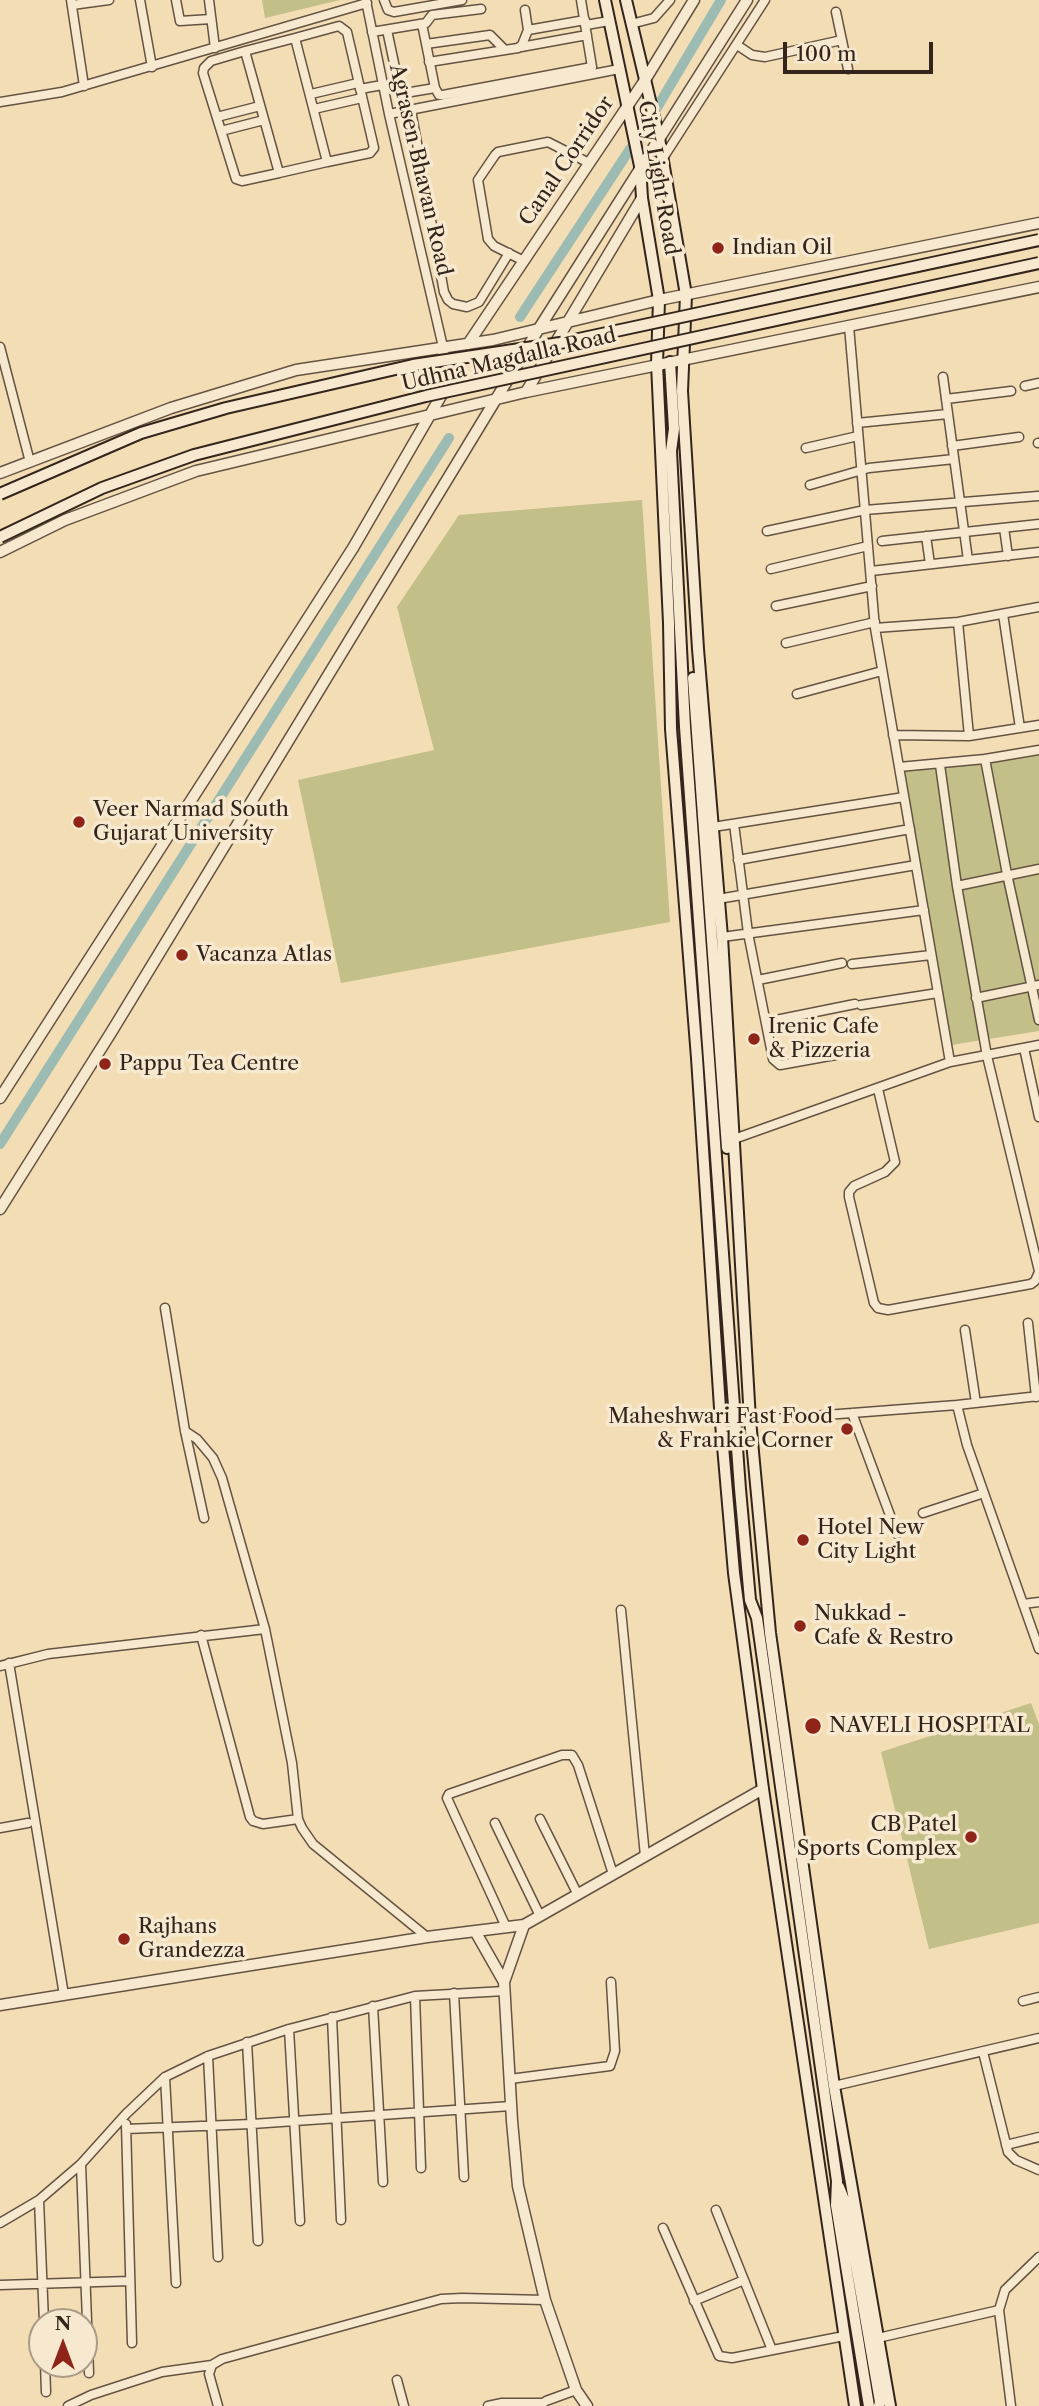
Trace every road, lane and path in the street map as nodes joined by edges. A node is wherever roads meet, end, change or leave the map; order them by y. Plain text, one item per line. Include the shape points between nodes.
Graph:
1 (109, 0) edge
2 (140, 0) edge
3 (176, 0) edge
4 (209, 0) edge
5 (384, 0) edge
6 (462, 0) edge
7 (581, 0) edge
8 (605, 0) edge
9 (626, 0) edge
10 (670, 0) edge
11 (694, 0) edge
12 (747, 0) edge
13 (765, 0) edge
14 (366, 2) edge
15 (72, 3) edge
16 (481, 9) dead end
17 (525, 10) dead end
18 (836, 12) dead end
19 (211, 19) junction
20 (609, 21) junction
21 (422, 24) junction
22 (631, 24) junction
23 (586, 27) junction
24 (387, 30) junction
25 (528, 30) junction
26 (274, 31) junction
27 (372, 32) junction
28 (295, 38) junction
29 (842, 40) junction
30 (277, 42) junction
31 (426, 44) junction
32 (737, 45) junction
33 (521, 47) junction
34 (215, 48) junction
35 (505, 50) junction
36 (245, 51) junction
37 (429, 62) junction
38 (152, 67) junction
39 (619, 69) junction
40 (848, 69) dead end
41 (645, 80) junction
42 (382, 85) junction
43 (84, 86) junction
44 (435, 88) junction
45 (360, 90) junction
46 (311, 94) junction
47 (0, 102) edge
48 (260, 106) junction
49 (626, 106) junction
50 (314, 109) junction
51 (411, 110) junction
52 (389, 114) junction
53 (217, 117) junction
54 (264, 120) junction
55 (221, 131) junction
56 (659, 138) junction
57 (663, 158) junction
58 (327, 162) junction
59 (589, 163) junction
60 (640, 166) junction
61 (279, 173) junction
62 (642, 198) junction
63 (1039, 223) edge
64 (1039, 240) edge
65 (509, 253) junction
66 (524, 261) junction
67 (1039, 263) edge
68 (1039, 287) edge
69 (686, 295) junction
70 (659, 300) junction
71 (567, 321) junction
72 (849, 326) junction
73 (538, 330) junction
74 (469, 343) junction
75 (443, 346) junction
76 (0, 347) edge
77 (682, 360) junction
78 (670, 362) junction
79 (657, 364) junction
80 (446, 373) junction
81 (943, 377) dead end
82 (1039, 383) edge
83 (1026, 386) dead end
84 (1011, 391) dead end
85 (526, 392) junction
86 (496, 400) junction
87 (946, 400) junction
88 (948, 414) junction
89 (431, 415) junction
90 (857, 423) junction
91 (858, 436) junction
92 (1019, 437) dead end
93 (953, 446) junction
94 (806, 448) dead end
95 (954, 459) junction
96 (30, 462) junction
97 (861, 472) junction
98 (0, 473) edge
99 (810, 485) dead end
100 (0, 494) edge
101 (1038, 496) edge
102 (960, 502) junction
103 (865, 510) junction
104 (1039, 524) edge
105 (1004, 528) junction
106 (767, 531) dead end
107 (964, 532) junction
108 (926, 536) junction
109 (0, 537) edge
110 (883, 541) dead end
111 (868, 546) junction
112 (0, 552) edge
113 (1039, 552) edge
114 (1009, 556) junction
115 (968, 560) junction
116 (930, 564) junction
117 (771, 569) dead end
118 (871, 571) junction
119 (872, 586) junction
120 (776, 606) dead end
121 (1039, 607) edge
122 (1003, 614) junction
123 (958, 622) junction
124 (875, 625) junction
125 (786, 643) dead end
126 (881, 671) junction
127 (797, 694) dead end
128 (1039, 725) edge
129 (1020, 729) junction
130 (893, 735) junction
131 (970, 736) junction
132 (1039, 752) edge
133 (985, 760) junction
134 (940, 765) junction
135 (899, 767) junction
136 (904, 797) junction
137 (734, 824) junction
138 (713, 827) junction
139 (909, 830) junction
140 (738, 860) junction
141 (916, 865) junction
142 (1039, 869) edge
143 (1007, 874) junction
144 (957, 886) junction
145 (743, 896) junction
146 (718, 899) junction
147 (923, 910) junction
148 (748, 933) junction
149 (722, 937) junction
150 (931, 954) junction
151 (842, 963) dead end
152 (852, 964) dead end
153 (758, 980) junction
154 (1036, 986) edge
155 (938, 993) junction
156 (976, 998) junction
157 (1039, 1020) edge
158 (766, 1022) junction
159 (1039, 1045) edge
160 (1024, 1048) junction
161 (852, 1052) dead end
162 (987, 1056) junction
163 (950, 1062) junction
164 (878, 1089) junction
165 (0, 1098) edge
166 (1037, 1098) edge
167 (1039, 1117) edge
168 (734, 1139) junction
169 (0, 1209) edge
170 (1039, 1271) edge
171 (165, 1308) dead end
172 (1028, 1323) dead end
173 (965, 1330) dead end
174 (1038, 1397) edge
175 (976, 1403) junction
176 (957, 1405) junction
177 (852, 1413) junction
178 (743, 1421) junction
179 (721, 1423) junction
180 (185, 1431) junction
181 (984, 1493) junction
182 (923, 1513) dead end
183 (204, 1518) dead end
184 (897, 1534) dead end
185 (1039, 1602) edge
186 (1023, 1604) junction
187 (621, 1610) dead end
188 (265, 1629) junction
189 (201, 1635) junction
190 (1039, 1649) edge
191 (4, 1665) edge
192 (763, 1789) junction
193 (298, 1819) junction
194 (540, 1819) dead end
195 (27, 1823) dead end
196 (495, 1824) dead end
197 (0, 1828) edge
198 (645, 1856) junction
199 (613, 1874) junction
200 (578, 1895) junction
201 (540, 1916) junction
202 (524, 1925) junction
203 (506, 1927) junction
204 (475, 1931) junction
205 (427, 1937) junction
206 (611, 1982) dead end
207 (505, 1987) junction
208 (454, 1993) junction
209 (64, 1995) junction
210 (415, 1996) junction
211 (1039, 1997) edge
212 (1023, 2001) dead end
213 (0, 2005) edge
214 (373, 2006) junction
215 (332, 2017) junction
216 (289, 2029) junction
217 (1039, 2038) edge
218 (247, 2042) junction
219 (983, 2052) junction
220 (208, 2056) junction
221 (166, 2077) junction
222 (510, 2079) junction
223 (834, 2086) junction
224 (511, 2106) junction
225 (461, 2110) junction
226 (126, 2114) junction
227 (419, 2114) junction
228 (379, 2116) junction
229 (336, 2118) junction
230 (293, 2121) junction
231 (252, 2124) junction
232 (210, 2125) junction
233 (168, 2127) junction
234 (126, 2129) junction
235 (1039, 2137) edge
236 (1006, 2145) junction
237 (80, 2164) junction
238 (421, 2168) dead end
239 (1039, 2170) edge
240 (464, 2178) dead end
241 (836, 2181) junction
242 (383, 2182) dead end
243 (39, 2200) junction
244 (716, 2210) dead end
245 (341, 2220) dead end
246 (300, 2221) dead end
247 (0, 2223) edge
248 (663, 2228) dead end
249 (258, 2241) dead end
250 (218, 2257) dead end
251 (1039, 2257) edge
252 (744, 2280) junction
253 (130, 2281) junction
254 (176, 2283) dead end
255 (84, 2284) junction
256 (0, 2285) edge
257 (43, 2286) junction
258 (545, 2300) junction
259 (694, 2301) junction
260 (44, 2308) edge
261 (85, 2308) edge
262 (999, 2310) junction
263 (844, 2336) junction
264 (878, 2338) junction
265 (132, 2343) dead end
266 (772, 2350) junction
267 (212, 2365) junction
268 (46, 2378) edge
269 (397, 2380) dead end
270 (576, 2390) junction
271 (46, 2392) dead end
272 (541, 2404) edge
273 (68, 2406) edge
274 (218, 2406) edge
275 (404, 2406) edge
276 (488, 2406) edge
277 (587, 2406) edge
278 (855, 2406) edge
279 (869, 2406) edge
280 (879, 2406) edge
281 (890, 2406) edge
282 (1012, 2406) edge

1 - 15 street
2 - 38 street
3 - 19 street via 180,21
4 - 19 street
5 - 6 street via 394,12
7 - 23 street
8 - 20 main road, City Light Road
9 - 22 main road
10 - 22 street via 654,18
11 - 41 street, Canal Corridor
12 - 56 street
13 - 32 street
14 - 26 street
14 - 27 street, Agrasen Bhavan Road
15 - 43 street
16 - 21 street via 432,15
17 - 25 street
18 - 29 street
19 - 34 street
20 - 23 street
20 - 39 main road, City Light Road
21 - 24 street
21 - 31 street
22 - 41 main road
23 - 25 street
23 - 33 street
23 - 44 street via 589,68 443,95
24 - 27 street
24 - 44 street via 400,91
25 - 33 street
26 - 30 street
26 - 34 street
27 - 42 street, Agrasen Bhavan Road
28 - 30 street
28 - 45 street via 343,27
28 - 46 street
29 - 32 street via 765,57
29 - 40 street
30 - 36 street
31 - 35 street via 490,35
31 - 37 street
32 - 57 street
33 - 35 street
34 - 38 street
35 - 37 street
36 - 48 street
36 - 53 street via 211,61 204,68
37 - 44 street
38 - 43 street
39 - 49 main road, City Light Road
39 - 51 street
41 - 49 street, Canal Corridor
41 - 56 main road
42 - 45 street
42 - 52 street, Agrasen Bhavan Road
43 - 47 street
45 - 46 street
45 - 50 street
45 - 58 street via 373,151
46 - 50 street
48 - 53 street
48 - 54 street
49 - 59 street, Canal Corridor
49 - 60 main road, City Light Road
50 - 58 street
51 - 52 street
51 - 65 street via 448,300 467,307 479,302
52 - 75 street, Agrasen Bhavan Road
53 - 55 street
54 - 55 street
54 - 61 street
55 - 61 street via 238,181
56 - 57 main road
56 - 60 street
57 - 69 main road
58 - 61 street
59 - 65 street via 548,142 495,155 478,185 488,239
59 - 66 street, Canal Corridor
60 - 62 main road, City Light Road
60 - 73 street
62 - 70 main road, City Light Road
62 - 71 street
63 - 69 street
64 - 100 main road, Udhna Magdalla Road, bridge via 560,343 413,365 238,405 141,433
65 - 66 street
66 - 74 street, Canal Corridor
67 - 109 main road, Udhna Magdalla Road, bridge via 426,396 194,455 103,488
68 - 72 street
69 - 70 street
69 - 77 main road
70 - 71 street
70 - 79 main road, City Light Road
71 - 73 street
71 - 85 street
72 - 77 street
72 - 90 street
73 - 74 street
73 - 86 street
74 - 75 street
74 - 80 street, Canal Corridor
75 - 80 street
75 - 96 street via 296,370 171,408
76 - 96 street
77 - 78 street
77 - 138 main road
78 - 79 street
78 - 178 main road via 674,429 681,449 685,625
79 - 85 street
79 - 179 main road, City Light Road via 671,729
80 - 89 street via 445,389
81 - 87 street
82 - 83 street
84 - 87 street
85 - 86 street
86 - 89 street
86 - 169 street
87 - 88 street
88 - 90 street
88 - 93 street
89 - 112 street via 196,471 65,520
89 - 165 street via 353,548
90 - 91 street
91 - 94 street
91 - 97 street
92 - 93 street
93 - 95 street
95 - 97 street
95 - 102 street
96 - 98 street
97 - 99 street
97 - 103 street
101 - 102 street
102 - 103 street
102 - 107 street
103 - 106 street
103 - 111 street
104 - 105 street
105 - 107 street
105 - 114 street
107 - 108 street
107 - 115 street
108 - 110 street
108 - 116 street
111 - 117 street
111 - 118 street
113 - 114 street
114 - 115 street
115 - 116 street
116 - 118 street
118 - 119 street
119 - 120 street
119 - 124 street
121 - 122 street
122 - 123 street
122 - 129 street
123 - 124 street
123 - 131 street
124 - 125 street
124 - 126 street
126 - 127 street
126 - 130 street
128 - 129 street
129 - 131 street
130 - 131 street
130 - 135 street
132 - 133 street
133 - 134 street
133 - 143 street
134 - 135 street
134 - 144 street
135 - 136 street
136 - 137 street
136 - 139 street
137 - 138 street
137 - 140 street
138 - 146 main road
139 - 140 street
139 - 141 street
140 - 145 street
141 - 145 street
141 - 147 street
142 - 143 street
143 - 144 street
143 - 154 street
144 - 156 street
145 - 146 street
145 - 148 street
146 - 149 main road
147 - 148 street
147 - 150 street
148 - 149 street
148 - 153 street
149 - 168 main road
150 - 152 street
150 - 155 street
151 - 153 street
153 - 158 street
154 - 156 street
154 - 157 street
155 - 158 street
155 - 163 street
156 - 162 street
158 - 161 street via 773,1059 780,1065
159 - 160 street
160 - 162 street
160 - 166 street
162 - 163 street
162 - 170 street
163 - 164 street
164 - 168 street
164 - 170 street via 895,1162 849,1192 878,1308 888,1310 1005,1288 1035,1281
166 - 167 street
168 - 178 main road
171 - 180 street
172 - 174 street
173 - 175 street
174 - 175 street
175 - 176 street
176 - 177 street
176 - 181 street
177 - 178 street
177 - 184 street
178 - 179 street
178 - 223 main road
178 - 241 main road via 757,1618
179 - 192 main road, City Light Road via 734,1573
180 - 183 street
180 - 188 street via 201,1443 220,1470
181 - 182 street
181 - 186 street
185 - 186 street
186 - 190 street
187 - 198 street
188 - 189 street
188 - 193 street via 292,1763
189 - 191 street via 48,1654
189 - 193 street via 250,1817 263,1824
191 - 209 street
192 - 198 street
192 - 263 main road, City Light Road
193 - 205 street via 313,1844
194 - 200 street
195 - 197 street
196 - 201 street
198 - 199 street
199 - 200 street
199 - 203 street via 572,1755 449,1794
200 - 201 street
201 - 202 street
202 - 203 street
202 - 207 street
203 - 204 street
204 - 205 street
204 - 207 street
205 - 209 street
206 - 222 street via 615,2051 610,2066
207 - 208 street
207 - 222 street
208 - 210 street
208 - 225 street
209 - 213 street
210 - 214 street
210 - 227 street
211 - 212 street
214 - 215 street
214 - 228 street
215 - 216 street
215 - 229 street
216 - 218 street
216 - 230 street
217 - 219 street
218 - 220 street
218 - 231 street
219 - 223 street
219 - 236 street
220 - 221 street
220 - 232 street
221 - 226 street
221 - 233 street
222 - 224 street
223 - 264 main road
224 - 225 street
224 - 258 street via 519,2186
225 - 227 street
225 - 240 street
226 - 234 street
226 - 237 street
227 - 228 street
227 - 238 street
228 - 229 street
228 - 242 street
229 - 230 street
229 - 245 street
230 - 231 street
230 - 246 street
231 - 232 street
231 - 249 street
232 - 233 street
232 - 250 street
233 - 234 street
233 - 254 street
234 - 253 street
235 - 236 street
236 - 239 street via 1011,2157
237 - 243 street
237 - 255 street
241 - 279 main road
241 - 280 main road via 845,2202
243 - 247 street
243 - 257 street
244 - 252 street
248 - 259 street
251 - 262 street via 1005,2290
252 - 259 street
252 - 266 street
253 - 255 street
253 - 265 street
255 - 257 street
255 - 261 street
256 - 257 street
257 - 260 street
258 - 267 street via 441,2299
258 - 270 street
259 - 266 street via 719,2356
262 - 264 street
262 - 282 street
263 - 266 street
263 - 278 main road, City Light Road
264 - 281 main road
267 - 273 street via 162,2372
267 - 274 street via 209,2380
268 - 271 street
269 - 275 street
270 - 272 street
270 - 277 street
272 - 276 street

